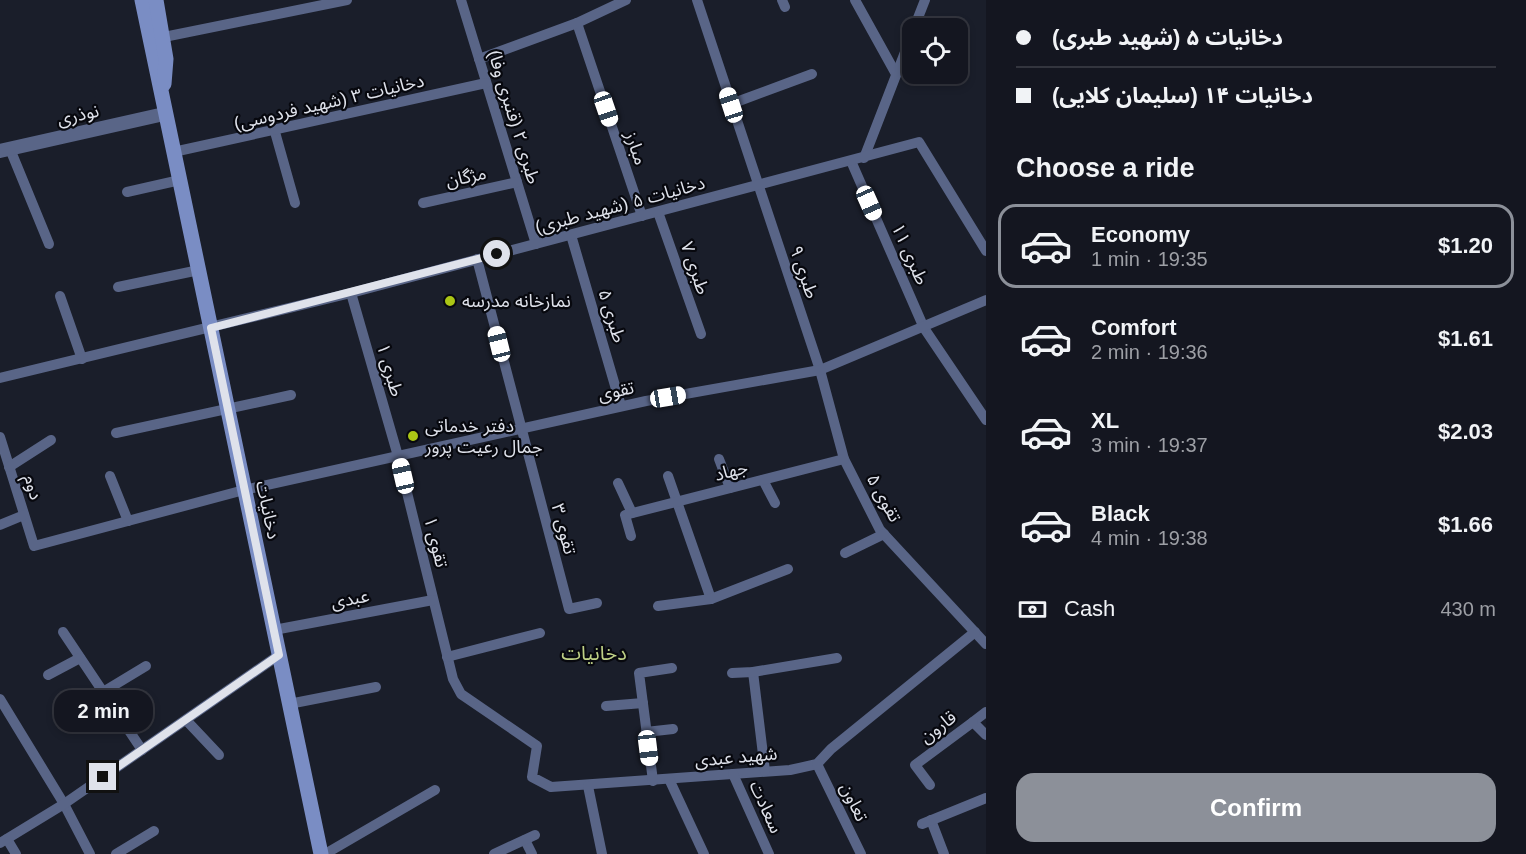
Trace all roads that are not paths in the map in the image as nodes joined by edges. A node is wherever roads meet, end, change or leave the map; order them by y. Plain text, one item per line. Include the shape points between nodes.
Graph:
1 (135, 0) edge
2 (142, 0) edge
3 (148, 0) edge
4 (156, 0) edge
5 (347, 0) edge
6 (461, 0) edge
7 (626, 0) edge
8 (697, 0) edge
9 (855, 0) edge
10 (925, 0) edge
11 (918, 18) edge
12 (577, 22) junction
13 (164, 37) junction
14 (479, 58) junction
15 (902, 59) edge
16 (812, 74) dead end
17 (896, 74) junction
18 (486, 83) junction
19 (161, 85) junction
20 (731, 105) junction
21 (164, 114) junction
22 (275, 132) junction
23 (5, 150) edge
24 (178, 152) junction
25 (864, 158) junction
26 (851, 161) junction
27 (179, 177) junction
28 (517, 182) junction
29 (758, 186) junction
30 (127, 192) dead end
31 (294, 203) dead end
32 (423, 203) dead end
33 (658, 212) junction
34 (642, 216) junction
35 (571, 235) junction
36 (49, 244) dead end
37 (536, 244) junction
38 (986, 251) edge
39 (477, 260) junction
40 (199, 270) junction
41 (118, 287) dead end
42 (351, 293) junction
43 (60, 296) dead end
44 (986, 300) edge
45 (211, 328) junction
46 (924, 328) junction
47 (701, 334) dead end
48 (82, 359) junction
49 (820, 370) junction
50 (0, 378) edge
51 (291, 395) dead end
52 (621, 406) junction
53 (228, 409) junction
54 (986, 420) edge
55 (520, 429) junction
56 (116, 433) dead end
57 (0, 439) edge
58 (51, 440) dead end
59 (398, 456) junction
60 (719, 459) dead end
61 (844, 459) junction
62 (9, 467) junction
63 (110, 476) dead end
64 (668, 476) dead end
65 (764, 480) junction
66 (618, 483) dead end
67 (730, 488) junction
68 (244, 490) junction
69 (677, 502) junction
70 (775, 503) dead end
71 (629, 514) junction
72 (24, 515) junction
73 (128, 521) junction
74 (0, 525) edge
75 (884, 534) junction
76 (631, 536) dead end
77 (34, 546) joint
78 (845, 554) dead end
79 (788, 569) dead end
80 (711, 599) junction
81 (433, 600) junction
82 (597, 603) dead end
83 (658, 606) dead end
84 (274, 630) junction
85 (63, 632) dead end
86 (975, 632) junction
87 (540, 633) dead end
88 (986, 644) edge
89 (279, 655) junction
90 (447, 657) junction
91 (80, 658) junction
92 (837, 658) dead end
93 (146, 666) dead end
94 (672, 668) dead end
95 (753, 672) junction
96 (732, 673) dead end
97 (48, 675) dead end
98 (376, 687) dead end
99 (103, 692) junction
100 (0, 699) edge
101 (643, 703) junction
102 (289, 704) junction
103 (606, 706) dead end
104 (986, 712) edge
105 (186, 720) junction
106 (973, 722) junction
107 (673, 729) dead end
108 (646, 732) junction
109 (986, 735) edge
110 (142, 750) junction
111 (219, 755) dead end
112 (818, 764) junction
113 (765, 771) junction
114 (733, 774) junction
115 (669, 779) junction
116 (653, 781) junction
117 (930, 785) dead end
118 (588, 786) junction
119 (435, 790) dead end
120 (986, 798) edge
121 (64, 804) junction
122 (154, 831) dead end
123 (3, 841) edge
124 (16, 854) edge
125 (90, 854) edge
126 (116, 854) edge
127 (323, 854) edge
128 (494, 854) edge
129 (532, 854) edge
130 (602, 854) edge
131 (704, 854) edge
132 (769, 854) edge
133 (861, 854) edge
134 (944, 854) edge

1 - 19 main road via 148,62
2 - 19 main road, دخانیات
3 - 19 main road, دخانیات
4 - 13 main road
5 - 13 street
6 - 14 street, طبری ۲ (قنبری وفا)
7 - 12 street
8 - 20 street, طبری ۹
9 - 17 street
10 - 11 street
12 - 14 street
12 - 34 street, مبارز
13 - 19 main road via 166,59
14 - 18 street, طبری ۲ (قنبری وفا)
15 - 17 street
16 - 20 street
17 - 25 street
18 - 22 street, دخانیات ۳ (شهید فردوسی)
18 - 28 street, طبری ۲ (قنبری وفا)
19 - 21 main road, دخانیات
19 - 24 main road, دخانیات
20 - 29 street, طبری ۹
21 - 23 street, نوذری
21 - 27 main road, دخانیات
22 - 24 street, دخانیات ۳ (شهید فردوسی)
22 - 31 street
23 - 36 street
24 - 27 main road, دخانیات
25 - 26 street, دخانیات ۵ (شهید طبری)
25 - 38 street, دخانیات ۵ (شهید طبری) via 919,142
26 - 29 street, دخانیات ۵ (شهید طبری)
26 - 46 street, طبری ۱۱
27 - 30 street
27 - 40 main road, دخانیات
28 - 32 street, مژگان
28 - 37 street, طبری ۲ (قنبری وفا)
29 - 33 street, دخانیات ۵ (شهید طبری)
29 - 49 street, طبری ۹
33 - 34 street, دخانیات ۵ (شهید طبری)
33 - 47 street, طبری ۷
34 - 35 street, دخانیات ۵ (شهید طبری)
35 - 37 street, دخانیات ۵ (شهید طبری)
35 - 52 street, طبری ۵
37 - 39 street, دخانیات ۵ (شهید طبری)
39 - 42 street, دخانیات ۵ (شهید طبری)
39 - 55 street
40 - 41 street
40 - 45 main road, دخانیات
42 - 45 street, دخانیات ۵ (شهید طبری)
42 - 59 street, طبری ۱
43 - 48 street
44 - 46 street, تقوی
45 - 48 street, دخانیات ۵ (شهید طبری)
45 - 53 main road, دخانیات
46 - 49 street, تقوی
46 - 54 street, طبری ۱۱
48 - 50 street, دخانیات ۵ (شهید طبری)
49 - 52 street, تقوی
49 - 61 street, تقوی ۵
51 - 53 street
52 - 55 street, تقوی
53 - 56 street
53 - 68 main road, دخانیات
55 - 59 street, تقوی
55 - 82 street, تقوی ۳ via 569,609
57 - 62 street, دوم
58 - 62 street
59 - 68 street, تقوی
59 - 81 street, تقوی ۱
60 - 67 street
61 - 65 street, جهاد
61 - 75 street, تقوی ۵
62 - 72 street, دوم
63 - 73 street
64 - 69 street
65 - 67 street, جهاد
65 - 70 street
66 - 71 street
67 - 69 street, جهاد
68 - 73 street, تقوی
68 - 84 main road, دخانیات
69 - 71 street, جهاد
69 - 80 street
71 - 76 street
72 - 74 street
72 - 77 street, دوم
73 - 77 street, تقوی
75 - 78 street
75 - 86 street, تقوی ۵
79 - 80 street
80 - 83 street
81 - 84 street, عبدی
81 - 90 street, شهید عبدی
84 - 89 main road, دخانیات
85 - 91 street
86 - 88 street, تقوی ۵
86 - 112 street via 831,748
87 - 90 street
89 - 102 main road, دخانیات
89 - 105 street
90 - 118 street, شهید عبدی via 461,694 537,746 532,777 551,787
91 - 97 street
91 - 99 street
92 - 95 street
93 - 99 street
94 - 101 street via 639,673
95 - 96 street
95 - 113 street
98 - 102 street
99 - 110 street
100 - 121 street
101 - 103 street
101 - 108 street
102 - 127 main road, دخانیات
104 - 106 street, قارون
105 - 110 street
105 - 111 street
106 - 109 street, قارون
106 - 117 street, قارون via 915,765
107 - 108 street
108 - 116 street
110 - 121 street
112 - 113 street, شهید عبدی
112 - 133 street, تعاون
113 - 114 street, شهید عبدی
114 - 115 street, شهید عبدی
114 - 132 street, سعادت
115 - 116 street, شهید عبدی
115 - 131 street
116 - 118 street, شهید عبدی
118 - 130 street
119 - 127 street
120 - 134 street via 926,822
121 - 123 street
121 - 125 street
122 - 126 street
123 - 124 street
128 - 129 street via 530,837

